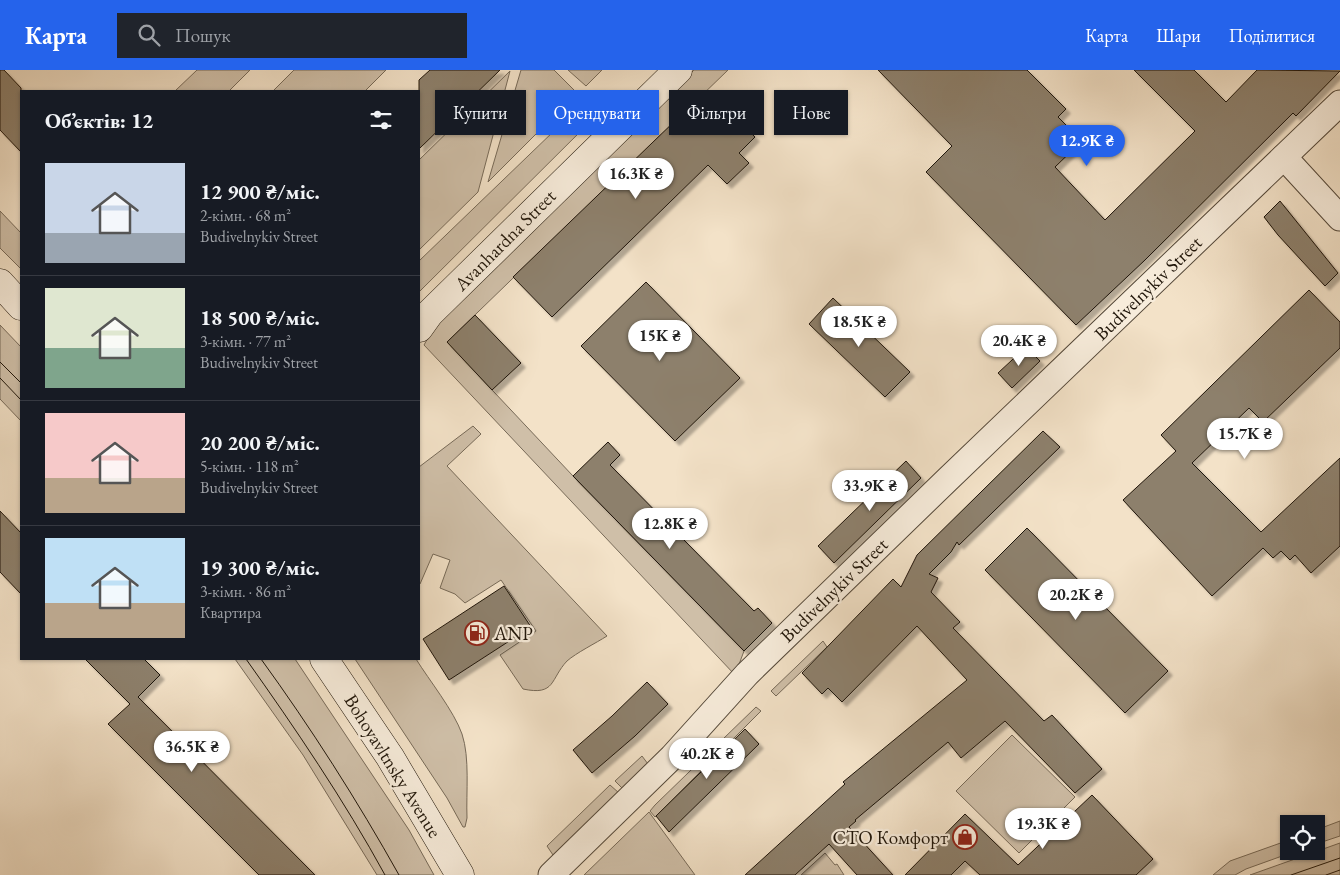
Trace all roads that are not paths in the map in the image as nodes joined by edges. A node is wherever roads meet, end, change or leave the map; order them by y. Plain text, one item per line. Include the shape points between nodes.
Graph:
1 (678, 70) edge
2 (1340, 102) edge
3 (1284, 157) junction
4 (1340, 218) edge
5 (0, 283) edge
6 (20, 305) edge
7 (420, 327) edge
8 (325, 660) edge
9 (460, 875) edge
10 (551, 875) edge

1 - 7 street, Avanhardna Street via 429,314
2 - 3 street, Budivelnykiv Street
3 - 4 street
3 - 10 street, Budivelnykiv Street via 761,660 672,757
5 - 6 street
8 - 9 street, Bohoyavltnsky Avenue via 390,757

